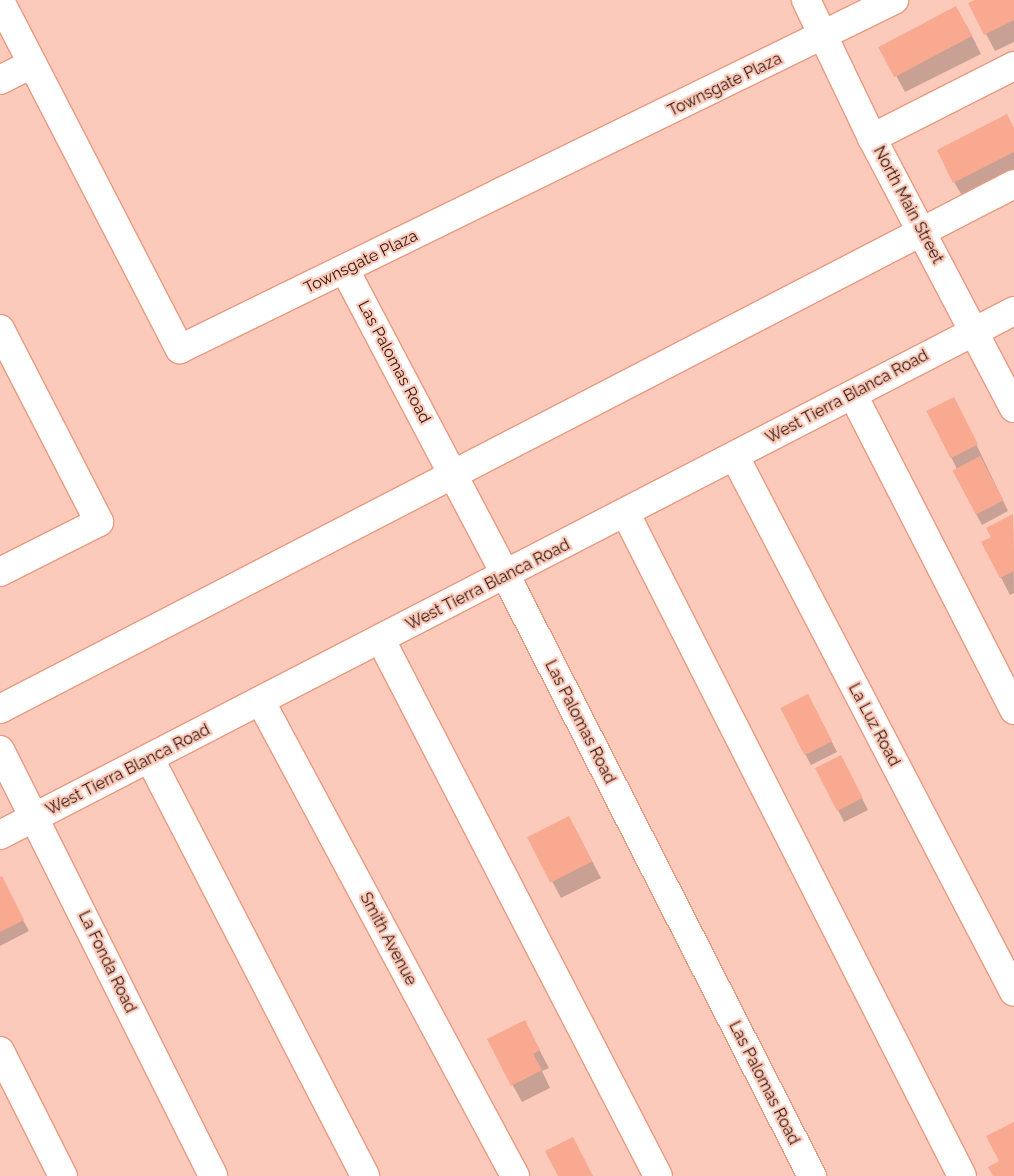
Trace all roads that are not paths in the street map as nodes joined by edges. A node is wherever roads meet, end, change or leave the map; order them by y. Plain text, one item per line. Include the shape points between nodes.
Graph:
1 (806, 0) edge
2 (894, 0) edge
3 (0, 1) edge
4 (823, 37) junction
5 (32, 64) junction
6 (1014, 66) edge
7 (0, 80) edge
8 (872, 138) junction
9 (1014, 184) edge
10 (921, 231) junction
11 (345, 270) junction
12 (1014, 311) edge
13 (0, 329) edge
14 (974, 330) junction
15 (853, 395) junction
16 (1014, 408) edge
17 (735, 458) junction
18 (452, 474) junction
19 (626, 514) junction
20 (3, 564) edge
21 (506, 576) junction
22 (381, 640) junction
23 (261, 702) junction
24 (0, 710) edge
25 (1014, 710) edge
26 (0, 750) edge
27 (150, 759) junction
28 (35, 817) junction
29 (0, 835) edge
30 (1014, 992) edge
31 (0, 1051) edge
32 (63, 1176) edge
33 (212, 1176) edge
34 (365, 1176) edge
35 (515, 1176) edge
36 (658, 1176) edge
37 (812, 1176) edge
38 (962, 1176) edge

1 - 4 street, North Main Street
2 - 4 street, Townsgate Plaza
3 - 5 street, Townsgate Plaza
4 - 8 street, North Main Street
4 - 11 street, Townsgate Plaza
5 - 7 street
5 - 11 street, Townsgate Plaza via 180,349
6 - 8 street
8 - 10 street, North Main Street
9 - 10 street
10 - 14 street, North Main Street
10 - 18 street
11 - 18 street, Las Palomas Road
12 - 14 street, West Tierra Blanca Road
13 - 20 street via 99,522
14 - 15 street, West Tierra Blanca Road
14 - 16 street, North Main Street
15 - 17 street, West Tierra Blanca Road
15 - 25 street
17 - 19 street, West Tierra Blanca Road
17 - 30 street, La Luz Road
18 - 21 street, Las Palomas Road
18 - 24 street
19 - 21 street, West Tierra Blanca Road
19 - 38 street
21 - 22 street, West Tierra Blanca Road
21 - 37 street, Las Palomas Road
22 - 23 street, West Tierra Blanca Road
22 - 36 street
23 - 27 street, West Tierra Blanca Road
23 - 35 street, Smith Avenue
26 - 28 street, La Fonda Road
27 - 28 street, West Tierra Blanca Road
27 - 34 street
28 - 29 street, West Tierra Blanca Road
28 - 33 street, La Fonda Road
31 - 32 street

